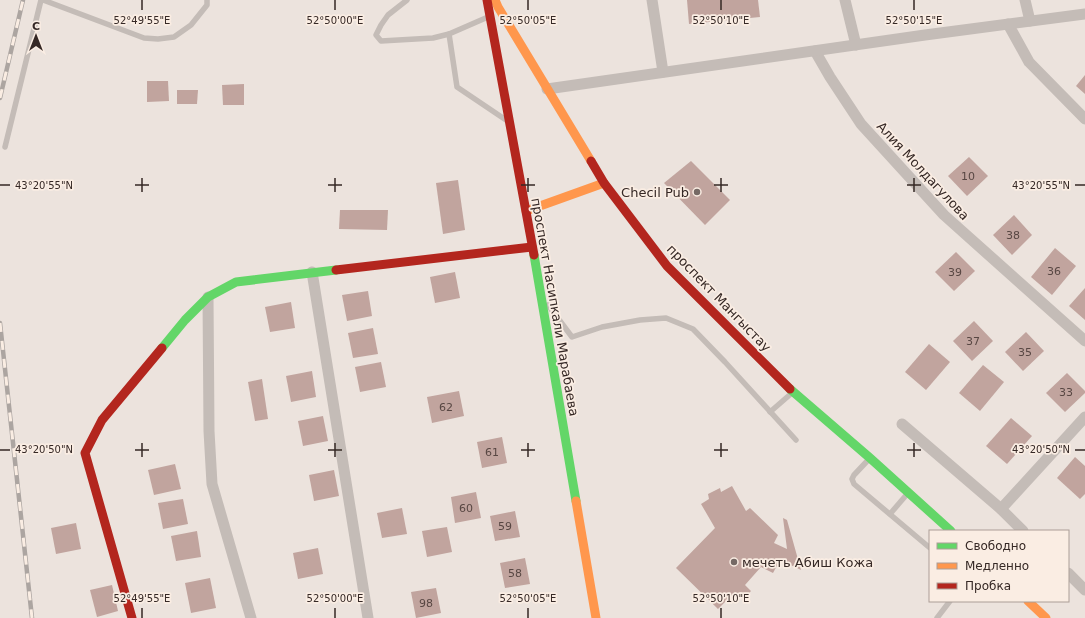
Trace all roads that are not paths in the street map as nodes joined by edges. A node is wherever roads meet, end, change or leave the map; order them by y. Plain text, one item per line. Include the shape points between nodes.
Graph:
1 (42, 0) edge
2 (207, 0) edge
3 (407, 0) edge
4 (486, 0) edge
5 (495, 0) edge
6 (652, 0) edge
7 (845, 0) edge
8 (1025, 0) edge
9 (1085, 14) edge
10 (489, 16) junction
11 (1030, 22) junction
12 (1008, 24) junction
13 (449, 34) junction
14 (856, 45) junction
15 (816, 51) junction
16 (663, 72) junction
17 (547, 89) junction
18 (1085, 119) edge
19 (509, 122) junction
20 (4, 147) dead end
21 (604, 183) junction
22 (526, 211) junction
23 (532, 247) junction
24 (312, 272) junction
25 (540, 295) junction
26 (208, 297) junction
27 (1085, 341) edge
28 (793, 392) junction
29 (770, 412) junction
30 (1085, 418) edge
31 (902, 424) dead end
32 (796, 440) dead end
33 (870, 458) junction
34 (908, 492) junction
35 (1000, 509) junction
36 (890, 514) junction
37 (950, 530) edge
38 (1022, 530) edge
39 (929, 547) edge
40 (1069, 575) edge
41 (1085, 590) edge
42 (949, 602) edge
43 (1029, 602) edge
44 (1045, 617) edge
45 (132, 618) edge
46 (251, 618) edge
47 (368, 618) edge
48 (596, 618) edge
49 (937, 618) edge

1 - 2 lane via 144,38 158,39 174,37 191,25 207,5
1 - 20 lane
3 - 13 lane via 388,15 381,25 376,35 382,41 433,38
4 - 10 street, проспект Насипкали Марабаева
5 - 17 street, проспект Мангыстау
6 - 16 street
7 - 14 street
8 - 11 street
9 - 11 street
10 - 13 lane
10 - 19 street, проспект Насипкали Марабаева
11 - 12 street
12 - 14 street
12 - 18 street via 1029,62
13 - 19 lane via 457,87
14 - 15 street
15 - 16 street
15 - 27 street, Алия Молдагулова via 861,124 944,215
16 - 17 street
17 - 21 street, проспект Мангыстау
19 - 22 street, проспект Насипкали Марабаева
21 - 22 street
21 - 28 street, проспект Мангыстау via 666,266
22 - 23 street, проспект Насипкали Марабаева
23 - 24 street
23 - 25 street, проспект Насипкали Марабаева
24 - 26 street via 236,282
24 - 47 street
25 - 29 lane via 572,337 602,327 666,318 692,329
25 - 48 street, проспект Насипкали Марабаева
26 - 45 street via 185,320 102,420 85,453
26 - 46 street via 208,431 212,484
28 - 29 lane
28 - 33 street, проспект Мангыстау
29 - 32 lane
30 - 35 street
31 - 35 street
33 - 34 street, проспект Мангыстау
33 - 36 lane via 852,479 854,484
34 - 36 lane
34 - 37 street, проспект Мангыстау
35 - 38 street
36 - 39 lane
40 - 41 street
42 - 49 lane
43 - 44 street

